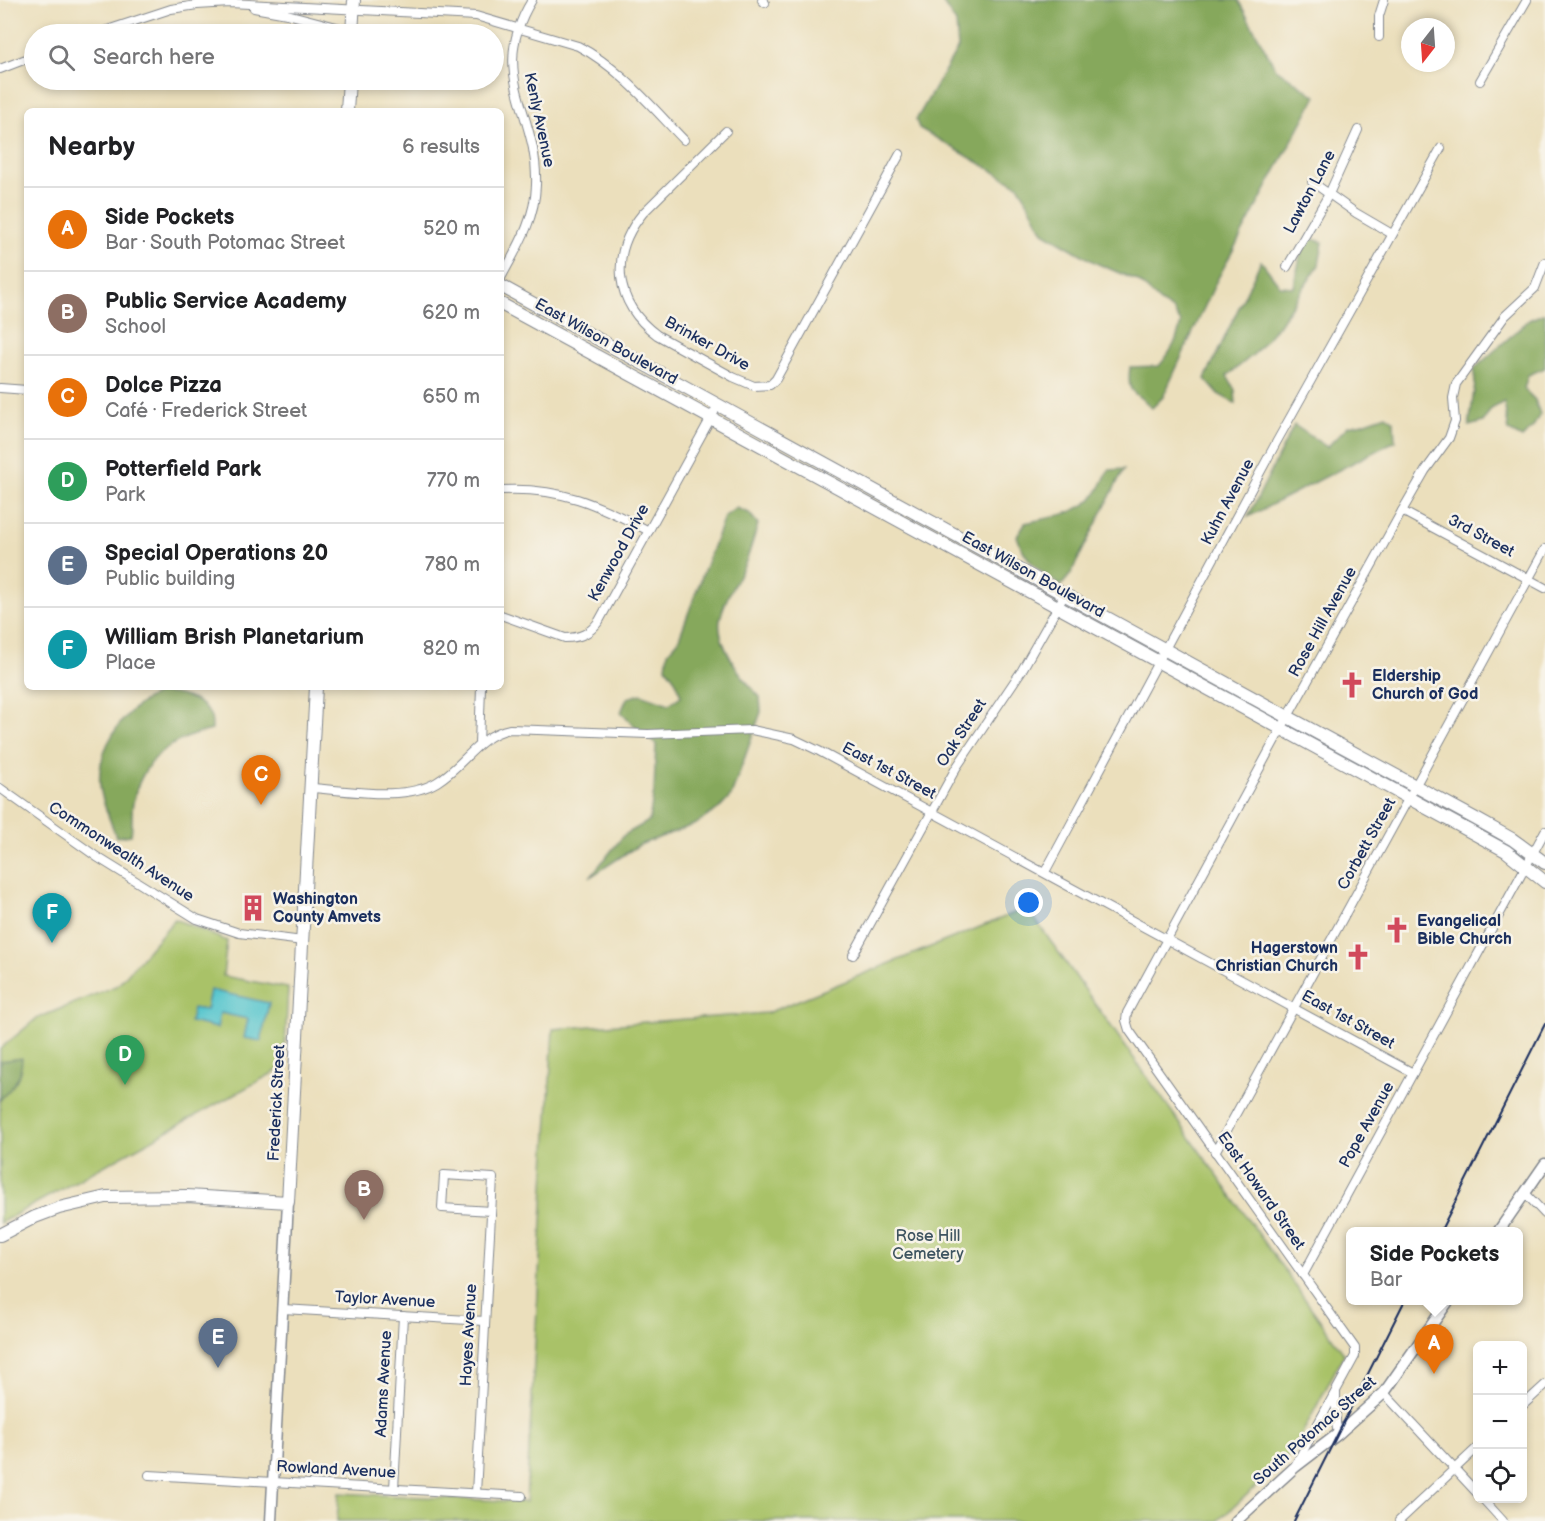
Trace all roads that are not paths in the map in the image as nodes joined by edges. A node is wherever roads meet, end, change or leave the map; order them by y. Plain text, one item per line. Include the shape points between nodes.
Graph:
1 (532, 0) edge
2 (1384, 0) edge
3 (1527, 0) edge
4 (226, 2) edge
5 (354, 4) edge
6 (125, 24) edge
7 (321, 24) edge
8 (353, 24) edge
9 (518, 27) junction
10 (1379, 38) dead end
11 (24, 60) edge
12 (0, 69) edge
13 (1480, 81) dead end
14 (348, 90) edge
15 (347, 108) edge
16 (1358, 130) dead end
17 (726, 131) dead end
18 (684, 140) dead end
19 (1441, 148) dead end
20 (900, 154) dead end
21 (1312, 182) dead end
22 (1329, 194) junction
23 (1392, 234) junction
24 (1545, 262) edge
25 (1287, 267) dead end
26 (504, 272) edge
27 (504, 288) edge
28 (504, 306) edge
29 (0, 388) edge
30 (24, 390) edge
31 (718, 405) junction
32 (710, 418) junction
33 (504, 490) edge
34 (1402, 511) junction
35 (649, 531) junction
36 (1545, 549) edge
37 (1529, 579) junction
38 (1545, 588) edge
39 (1065, 594) junction
40 (1057, 607) junction
41 (504, 616) edge
42 (1165, 650) junction
43 (1159, 662) junction
44 (316, 690) edge
45 (481, 690) edge
46 (1288, 717) junction
47 (1281, 729) junction
48 (479, 744) junction
49 (1416, 786) junction
50 (0, 788) edge
51 (311, 788) junction
52 (1409, 798) junction
53 (932, 812) junction
54 (1545, 831) edge
55 (1533, 853) junction
56 (1545, 863) edge
57 (1526, 866) junction
58 (1045, 872) junction
59 (1545, 882) edge
60 (1167, 939) junction
61 (303, 941) junction
62 (854, 955) dead end
63 (1130, 1007) joint
64 (1294, 1008) junction
65 (1413, 1073) junction
66 (1215, 1152) junction
67 (1545, 1164) edge
68 (1525, 1192) junction
69 (288, 1202) junction
70 (491, 1211) junction
71 (1545, 1214) edge
72 (1501, 1227) edge
73 (0, 1235) edge
74 (1303, 1275) junction
75 (1445, 1305) edge
76 (283, 1310) junction
77 (403, 1316) junction
78 (485, 1321) junction
79 (1545, 1385) edge
80 (1336, 1391) junction
81 (1383, 1393) junction
82 (1527, 1401) edge
83 (1338, 1434) junction
84 (1477, 1449) edge
85 (1295, 1467) junction
86 (1454, 1469) junction
87 (148, 1475) dead end
88 (273, 1482) junction
89 (394, 1489) junction
90 (1473, 1489) edge
91 (476, 1493) junction
92 (522, 1496) dead end
93 (1487, 1503) edge
94 (271, 1521) edge
95 (1236, 1521) edge
96 (1399, 1521) edge
97 (1503, 1521) edge

1 - 9 street, Kenly Avenue
2 - 10 street via 1378,16
3 - 13 street
4 - 5 street
4 - 6 street via 171,9
4 - 7 street
5 - 8 main road
5 - 9 street via 476,16
9 - 18 street via 592,53
9 - 26 street, Kenly Avenue via 513,77 533,153 536,183 525,234
11 - 12 street
14 - 15 main road
16 - 22 street, Lawton Lane
17 - 20 street, Brinker Drive via 632,226 620,269 628,302 647,327 754,386 770,385 776,379
19 - 23 street, Kuhn Avenue
21 - 22 street
22 - 23 street
22 - 25 street, Lawton Lane
23 - 42 street, Kuhn Avenue
24 - 34 street, Rose Hill Avenue via 1535,288 1505,316 1456,384 1453,429
27 - 31 main road, East Wilson Boulevard
28 - 32 main road, East Wilson Boulevard
29 - 30 street
31 - 32 street, Kenwood Drive
31 - 39 main road, East Wilson Boulevard
32 - 35 street, Kenwood Drive
32 - 40 main road, East Wilson Boulevard
33 - 35 street via 536,490 582,499
34 - 37 street, 3rd Street
34 - 46 street, Rose Hill Avenue
35 - 41 street, Kenwood Drive via 600,621 584,635 565,638
36 - 37 street, Corbett Street
37 - 38 street, 3rd Street
37 - 49 street, Corbett Street
39 - 40 street, Oak Street
39 - 42 main road, East Wilson Boulevard
40 - 43 main road, East Wilson Boulevard
40 - 53 street, Oak Street
42 - 43 street, Kuhn Avenue
42 - 46 main road, East Wilson Boulevard
43 - 47 main road, East Wilson Boulevard
43 - 58 street, Kuhn Avenue
44 - 51 main road, Frederick Street
45 - 48 street
46 - 47 street, Rose Hill Avenue
46 - 49 main road, East Wilson Boulevard
47 - 52 main road, East Wilson Boulevard
47 - 60 street, Rose Hill Avenue
48 - 51 street, East 1st Street via 446,776 416,790 392,793
48 - 53 street, East 1st Street via 510,729 648,734 760,731 811,747
49 - 52 street, Corbett Street
49 - 55 main road, East Wilson Boulevard
50 - 61 street, Commonwealth Avenue via 97,857 197,919 249,935
51 - 61 main road, Frederick Street
52 - 57 main road, East Wilson Boulevard
52 - 64 street, Corbett Street
53 - 58 street, East 1st Street
53 - 62 street, Oak Street
54 - 55 street, Pope Avenue
55 - 56 main road, East Wilson Boulevard
55 - 57 street, Pope Avenue
57 - 59 main road, East Wilson Boulevard
57 - 65 street, Pope Avenue
58 - 60 street, East 1st Street
60 - 63 street, Rose Hill Avenue
60 - 64 street, East 1st Street
61 - 69 main road, Frederick Street
63 - 66 street, East Howard Street via 1126,1020 1129,1030
64 - 65 street, East 1st Street
64 - 66 street, Corbett Street
65 - 74 street, Pope Avenue
66 - 74 street, East Howard Street
67 - 68 main road
68 - 71 street
68 - 72 main road
69 - 73 main road via 187,1196 106,1197 59,1208
69 - 76 main road, Frederick Street
70 - 70 street, Hayes Avenue via 442,1208 444,1175 493,1178
70 - 78 street, Hayes Avenue
74 - 80 street, East Howard Street via 1356,1352
75 - 81 main road, South Potomac Street
76 - 77 street, Taylor Avenue
76 - 88 main road, Frederick Street
77 - 78 street, Taylor Avenue
77 - 89 street, Adams Avenue
78 - 91 street, Hayes Avenue
79 - 82 street
80 - 83 street, East Howard Street
80 - 85 street, East Howard Street
81 - 83 main road, South Potomac Street
81 - 86 street
83 - 85 main road, South Potomac Street
84 - 86 street
85 - 95 main road, South Potomac Street
86 - 90 street
86 - 96 street
87 - 88 street, Rowland Avenue
88 - 89 street, Rowland Avenue
88 - 94 main road, Frederick Street
89 - 91 street, Rowland Avenue
91 - 92 street, Rowland Avenue
93 - 97 street

